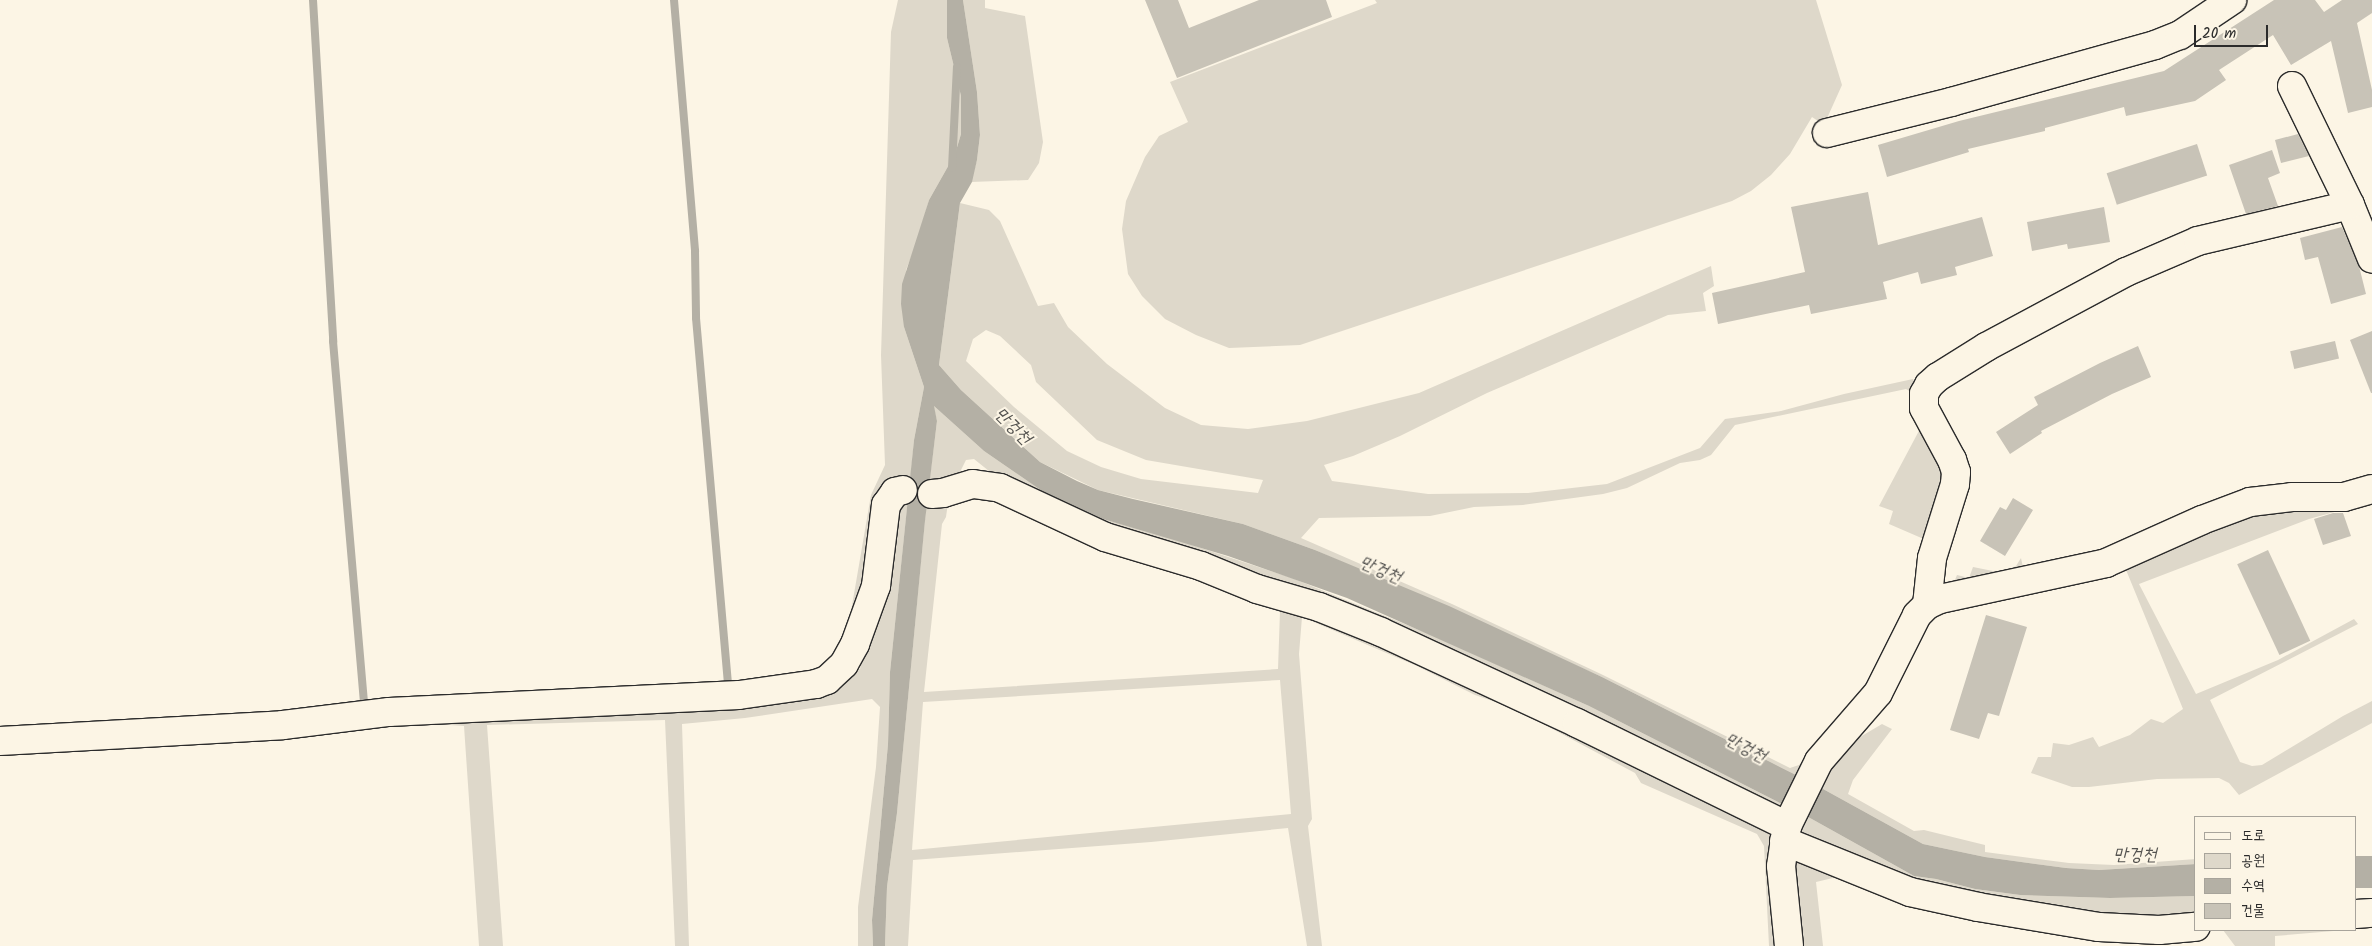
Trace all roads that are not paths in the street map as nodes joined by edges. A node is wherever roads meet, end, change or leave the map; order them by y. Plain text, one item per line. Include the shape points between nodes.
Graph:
1 (2232, 0) edge
2 (2292, 86) dead end
3 (1827, 133) dead end
4 (2350, 206) junction
5 (2372, 259) edge
6 (2372, 489) edge
7 (903, 490) dead end
8 (932, 494) dead end
9 (1927, 605) junction
10 (0, 740) edge
11 (1788, 827) junction
12 (2372, 913) edge
13 (2357, 914) edge
14 (2194, 927) edge
15 (1789, 946) edge

1 - 3 street via 2180,35 2155,46
2 - 4 street
4 - 5 street
4 - 9 street via 2189,245 2118,276 1986,347 1933,381 1924,394 1924,408 1956,472 1932,558
6 - 9 street via 2344,497 2292,497 2250,502 2106,563 1940,599
7 - 10 street via 895,492 886,505 876,586 855,644 844,664 827,680 816,684 738,695 390,712 282,725
8 - 11 street via 973,484 1000,488 1105,537 1318,607 1381,632 1577,722
9 - 11 street via 1917,615 1878,692 1819,761
11 - 14 street via 1910,892 2099,927 2159,930
11 - 15 street via 1781,866
12 - 13 street

